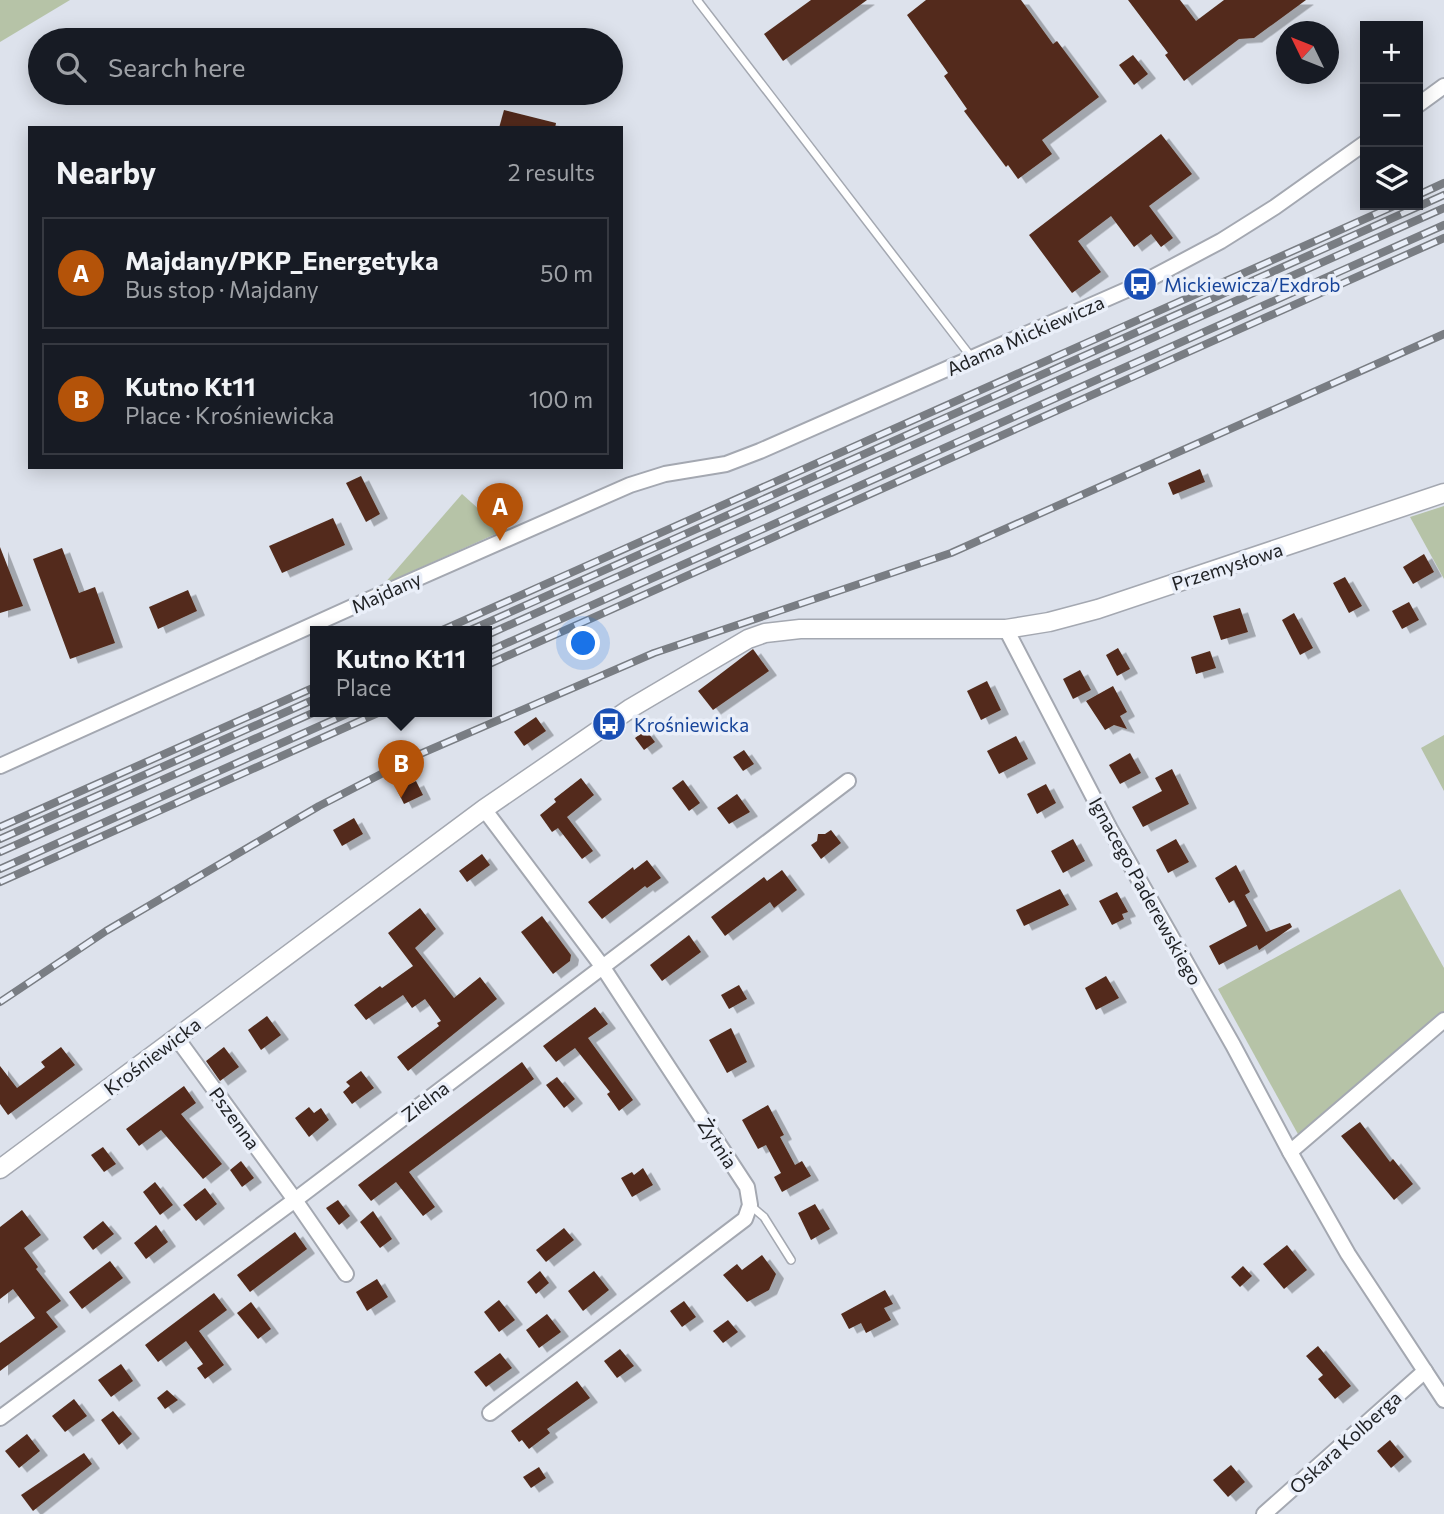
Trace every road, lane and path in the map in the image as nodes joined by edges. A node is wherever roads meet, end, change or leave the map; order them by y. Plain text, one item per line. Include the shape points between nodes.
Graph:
1 (697, 0) edge
2 (1444, 86) edge
3 (1423, 101) edge
4 (1360, 147) edge
5 (972, 359) junction
6 (702, 469) joint
7 (1444, 493) edge
8 (310, 626) edge
9 (310, 626) edge
10 (1006, 629) junction
11 (0, 766) edge
12 (848, 781) dead end
13 (484, 809) junction
14 (602, 966) junction
15 (1444, 1020) edge
16 (176, 1037) junction
17 (1290, 1152) junction
18 (0, 1169) edge
19 (295, 1200) junction
20 (750, 1205) junction
21 (791, 1261) dead end
22 (346, 1274) dead end
23 (1425, 1371) junction
24 (1444, 1400) edge
25 (490, 1413) dead end
26 (0, 1418) edge
27 (1264, 1514) edge

1 - 5 lane
2 - 3 street
4 - 5 street, Adama Mickiewicza via 1221,241 1140,284
5 - 6 street, Adama Mickiewicza via 760,452
6 - 8 street, Majdany via 630,485
7 - 10 street, Przemysłowa via 1098,609
9 - 11 street, Majdany
10 - 13 street, Krośniewicka via 765,633 631,708
10 - 17 street, Ignacego Paderewskiego via 1110,830
12 - 14 street, Zielna
13 - 14 street, Żytnia
13 - 16 street, Krośniewicka
14 - 19 street, Zielna
14 - 20 street, Żytnia via 747,1187
15 - 17 street
16 - 18 street, Krośniewicka
16 - 19 street, Pszenna
17 - 23 street, Ignacego Paderewskiego via 1348,1254
19 - 22 street, Pszenna
19 - 26 street, Zielna
20 - 21 lane via 764,1217
20 - 25 street via 746,1219
23 - 24 street, Ignacego Paderewskiego
23 - 27 street, Oskara Kolberga

